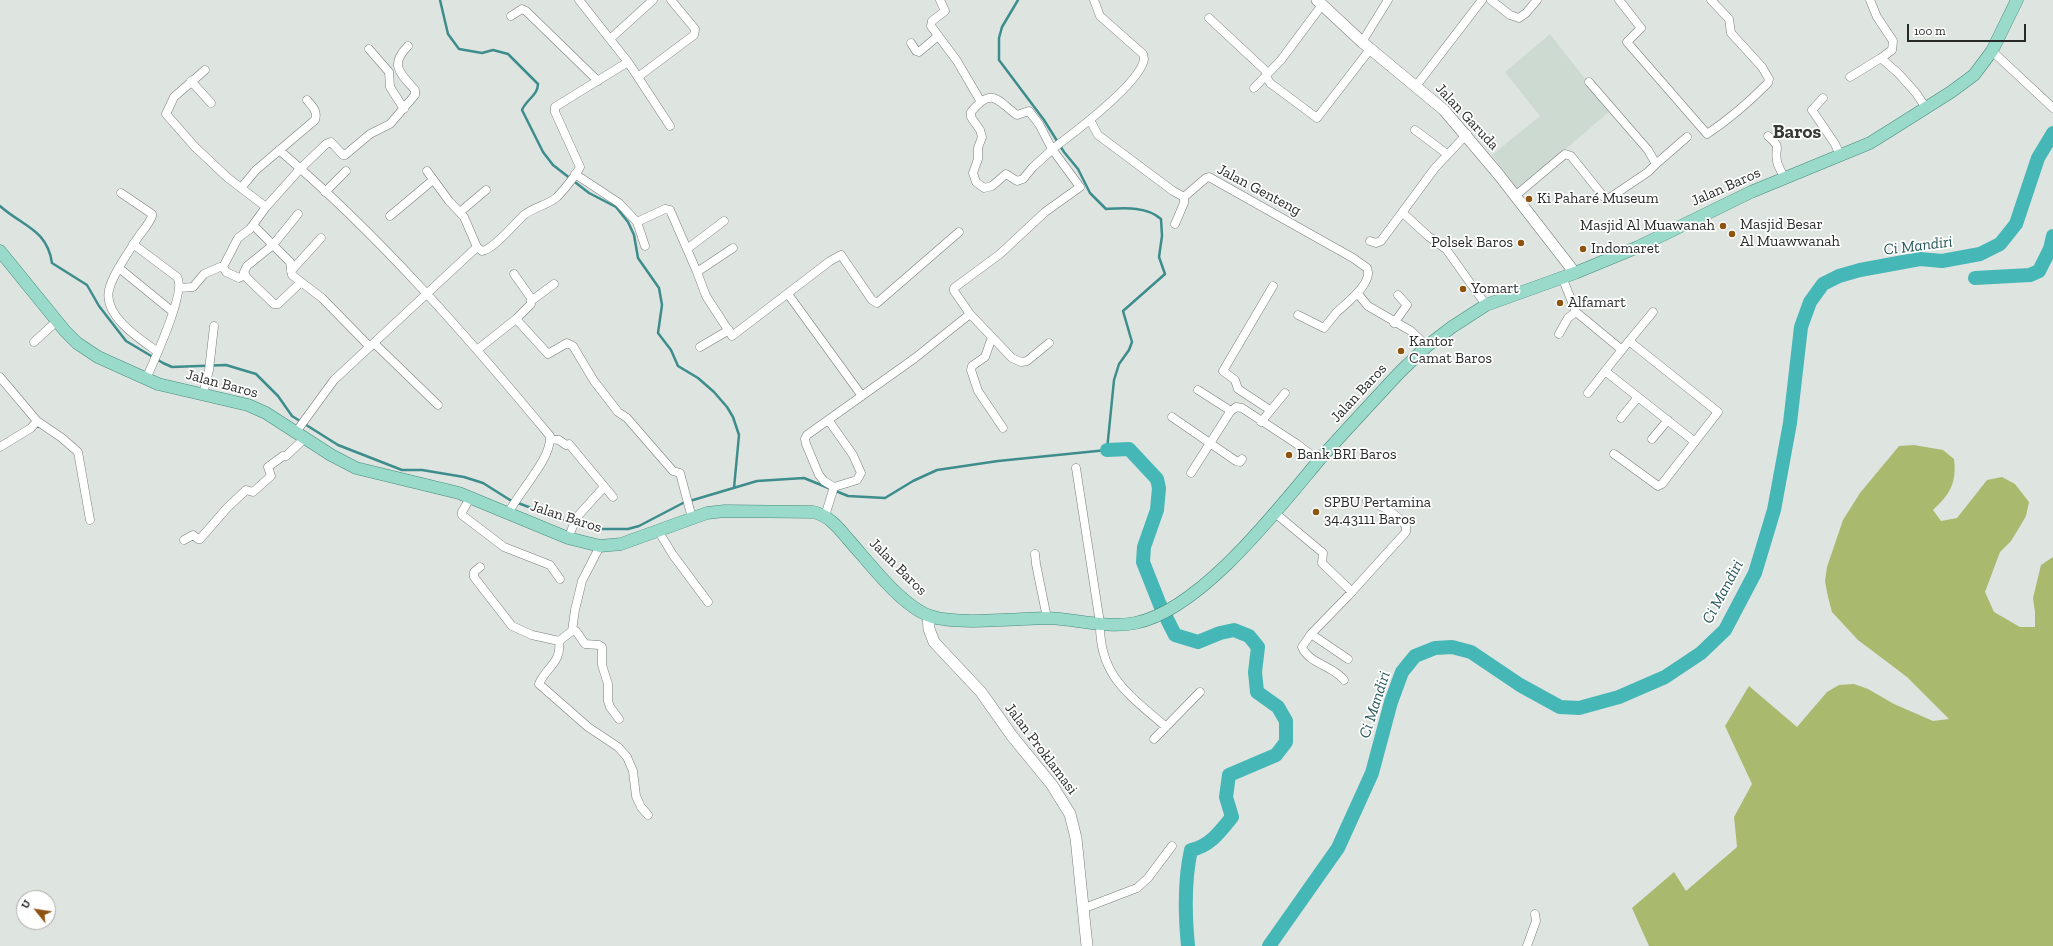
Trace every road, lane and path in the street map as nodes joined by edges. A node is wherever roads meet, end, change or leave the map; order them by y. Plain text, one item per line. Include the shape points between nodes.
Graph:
1 (579, 0) edge
2 (653, 0) edge
3 (671, 0) edge
4 (940, 0) edge
5 (1094, 0) edge
6 (1388, 0) edge
7 (1482, 0) edge
8 (1491, 0) edge
9 (1537, 0) edge
10 (1619, 0) edge
11 (1712, 0) edge
12 (1870, 0) edge
13 (2017, 0) edge
14 (1319, 2) edge
15 (512, 16) dead end
16 (1209, 18) dead end
17 (938, 36) junction
18 (610, 39) junction
19 (911, 43) dead end
20 (1367, 45) junction
21 (408, 46) dead end
22 (369, 49) dead end
23 (1992, 50) junction
24 (1881, 58) junction
25 (628, 62) junction
26 (205, 70) dead end
27 (1268, 73) junction
28 (638, 77) junction
29 (1850, 77) dead end
30 (192, 81) junction
31 (598, 81) junction
32 (1589, 82) dead end
33 (1416, 86) junction
34 (1254, 88) dead end
35 (1823, 98) dead end
36 (307, 100) dead end
37 (981, 102) junction
38 (211, 104) dead end
39 (1926, 108) junction
40 (2053, 108) edge
41 (404, 109) junction
42 (1090, 120) junction
43 (670, 126) dead end
44 (1415, 130) dead end
45 (1466, 134) junction
46 (1768, 136) dead end
47 (1687, 137) dead end
48 (1057, 146) junction
49 (279, 150) junction
50 (1447, 154) junction
51 (1840, 155) junction
52 (1656, 164) junction
53 (300, 169) junction
54 (346, 171) dead end
55 (427, 171) dead end
56 (574, 176) junction
57 (1785, 179) junction
58 (433, 180) junction
59 (241, 188) junction
60 (486, 190) dead end
61 (325, 192) junction
62 (121, 193) dead end
63 (1515, 196) junction
64 (1184, 197) junction
65 (266, 206) junction
66 (460, 212) junction
67 (1403, 213) junction
68 (298, 214) dead end
69 (390, 216) dead end
70 (724, 221) dead end
71 (637, 222) junction
72 (1175, 224) dead end
73 (253, 225) junction
74 (958, 232) dead end
75 (321, 238) dead end
76 (1370, 241) dead end
77 (133, 244) junction
78 (273, 245) junction
79 (645, 246) dead end
80 (477, 247) junction
81 (733, 248) dead end
82 (687, 249) junction
83 (1, 254) edge
84 (223, 267) junction
85 (120, 268) junction
86 (291, 271) junction
87 (697, 272) junction
88 (1575, 273) junction
89 (245, 274) junction
90 (514, 274) dead end
91 (1562, 277) junction
92 (301, 282) junction
93 (554, 284) dead end
94 (1273, 286) dead end
95 (179, 288) junction
96 (426, 294) junction
97 (788, 294) junction
98 (1358, 294) junction
99 (1398, 295) dead end
100 (531, 301) junction
101 (1486, 305) junction
102 (173, 312) junction
103 (1576, 312) junction
104 (1653, 312) dead end
105 (970, 314) junction
106 (1298, 315) dead end
107 (516, 319) junction
108 (57, 321) junction
109 (1394, 323) junction
110 (214, 326) dead end
111 (729, 330) junction
112 (1559, 334) dead end
113 (992, 337) junction
114 (1630, 341) junction
115 (34, 342) dead end
116 (1049, 343) dead end
117 (372, 345) junction
118 (1427, 346) junction
119 (700, 347) dead end
120 (476, 350) junction
121 (1622, 350) junction
122 (158, 353) junction
123 (1605, 371) junction
124 (0, 377) edge
125 (146, 379) junction
126 (1198, 390) dead end
127 (203, 394) junction
128 (1285, 394) dead end
129 (1588, 394) dead end
130 (862, 396) junction
131 (1638, 397) junction
132 (438, 405) dead end
133 (1270, 410) junction
134 (1230, 411) junction
135 (1172, 417) dead end
136 (1621, 418) dead end
137 (1668, 420) junction
138 (37, 421) junction
139 (829, 421) junction
140 (1261, 422) junction
141 (1003, 428) dead end
142 (301, 432) junction
143 (550, 439) junction
144 (1652, 439) dead end
145 (1695, 442) junction
146 (1211, 443) junction
147 (0, 447) edge
148 (1614, 454) dead end
149 (1242, 459) dead end
150 (1319, 461) junction
151 (1076, 468) dead end
152 (1191, 473) dead end
153 (604, 487) junction
154 (834, 491) junction
155 (613, 497) dead end
156 (470, 498) junction
157 (1367, 501) dead end
158 (509, 510) junction
159 (691, 513) junction
160 (1274, 513) junction
161 (825, 516) junction
162 (90, 520) dead end
163 (571, 529) junction
164 (659, 532) junction
165 (184, 540) dead end
166 (600, 546) junction
167 (1035, 554) dead end
168 (480, 567) dead end
169 (560, 579) dead end
170 (1352, 592) junction
171 (708, 602) dead end
172 (928, 615) junction
173 (1047, 618) junction
174 (1100, 623) junction
175 (572, 631) junction
176 (1311, 634) junction
177 (558, 641) junction
178 (1348, 659) dead end
179 (1344, 680) dead end
180 (1200, 692) dead end
181 (619, 719) dead end
182 (1166, 726) junction
183 (1154, 739) dead end
184 (648, 815) dead end
185 (1172, 846) dead end
186 (1082, 910) junction
187 (1535, 914) dead end
188 (1087, 946) edge
189 (1527, 946) edge

1 - 18 street
2 - 18 street
3 - 28 street via 692,23 694,35
4 - 17 street via 945,11 930,24
5 - 42 street via 1100,16 1143,54 1144,59 1140,68 1119,92
6 - 20 street
7 - 33 street
8 - 9 street via 1510,15 1519,18 1526,14
10 - 11 street via 1641,28 1627,42 1707,134 1741,108 1768,83 1769,78 1731,33 1730,19
12 - 24 street via 1877,17 1893,41 1892,50
13 - 23 main road, Jalan Baros
14 - 20 street, Jalan Garuda
14 - 27 street via 1281,60
15 - 31 street via 522,9 526,11
16 - 27 street
17 - 19 street via 919,52 916,52
17 - 37 street via 966,74
18 - 25 street
20 - 27 street via 1317,118 1270,83
20 - 33 street, Jalan Garuda
21 - 41 street via 398,57 397,64 416,92
22 - 41 street via 389,72 390,87
23 - 39 main road, Jalan Baros via 1974,75
23 - 40 street
24 - 29 street
24 - 39 street via 1916,93
25 - 28 street
25 - 31 street
26 - 30 street
27 - 34 street
28 - 43 street
30 - 38 street
30 - 59 street via 174,97 166,114 200,152
31 - 56 street via 555,107 579,164
32 - 52 street via 1648,150
33 - 45 street, Jalan Garuda via 1444,110
35 - 51 street via 1812,110
36 - 49 street via 317,115 315,120
37 - 48 street via 995,98 1017,115 1029,110
37 - 48 street via 970,113 982,134 973,173 980,186 988,188 1007,174 1020,181
39 - 51 main road, Jalan Baros via 1870,143
41 - 53 street via 387,127 370,134 345,155 328,142
42 - 48 street
42 - 64 street via 1098,135
44 - 50 street
45 - 50 street
45 - 63 street, Jalan Garuda
46 - 57 street via 1778,148 1776,160
47 - 52 street
48 - 105 street via 1080,187 1045,212 1000,254 954,288
49 - 53 street
49 - 59 street via 256,170
50 - 67 street
51 - 57 main road, Jalan Baros
52 - 63 street via 1608,200 1571,156 1565,154
53 - 61 street
53 - 65 street
54 - 61 street
55 - 58 street
56 - 71 street via 619,203
56 - 80 street via 556,198 524,216 486,250 482,251
57 - 88 main road, Jalan Baros via 1751,192 1638,247
58 - 66 street
58 - 69 street
59 - 65 street
60 - 66 street
61 - 96 street via 400,264
62 - 77 street via 152,214
63 - 88 street, Jalan Garuda
64 - 72 street
64 - 98 street, Jalan Genteng via 1209,177 1280,216 1366,267 1368,274
65 - 73 street
66 - 80 street
67 - 76 street via 1381,241
67 - 101 street via 1446,249
68 - 78 street
70 - 82 street
71 - 79 street
71 - 82 street via 668,208
73 - 78 street
73 - 84 street via 237,240
74 - 97 street via 877,303 872,300 841,255
75 - 86 street
77 - 85 street
77 - 95 street via 177,277
78 - 86 street via 290,262
78 - 89 street via 247,266
80 - 96 street
81 - 87 street
82 - 87 street
83 - 108 main road, Jalan Baros
84 - 89 street via 226,272 239,278
84 - 95 street via 207,272 193,286
85 - 102 street
85 - 122 street via 108,292 110,308 123,324
86 - 92 street
87 - 111 street via 706,296
88 - 91 main road, Jalan Baros
89 - 92 street via 276,304
90 - 100 street
91 - 101 main road, Jalan Baros
91 - 103 street
92 - 117 street
93 - 100 street
94 - 133 street via 1223,371 1235,380 1238,389
95 - 102 street
96 - 117 street
96 - 120 street
97 - 111 street via 732,336
97 - 130 street
98 - 106 street via 1324,328
98 - 109 street via 1368,306
99 - 109 street via 1407,305
100 - 107 street
101 - 118 main road, Jalan Baros via 1466,316
102 - 122 street
103 - 112 street via 1568,318
103 - 121 street
104 - 114 street
105 - 113 street
105 - 130 street
107 - 120 street
107 - 159 street via 548,354 570,343 618,412 627,418 673,471 680,473
108 - 115 street
108 - 125 main road, Jalan Baros via 78,343 98,357
109 - 118 street via 1411,331
110 - 127 street via 209,370
111 - 119 street
113 - 116 street via 1012,358 1021,362 1027,361
113 - 141 street via 985,357 972,366 971,370 978,391
114 - 121 street
114 - 145 street via 1717,411
117 - 132 street
117 - 142 street via 334,380 306,418
118 - 150 main road, Jalan Baros
120 - 143 street
121 - 123 street
122 - 125 street
123 - 129 street
123 - 131 street
124 - 138 street
125 - 127 main road, Jalan Baros
126 - 134 street
127 - 142 main road, Jalan Baros via 248,405
128 - 133 street
130 - 139 street
131 - 136 street
131 - 137 street
133 - 140 street
134 - 140 street via 1240,407
134 - 146 street
135 - 146 street
137 - 144 street
137 - 145 street
138 - 147 street via 31,428
138 - 162 street via 78,452
139 - 154 street via 808,435 805,441 819,475
139 - 154 street via 850,450 861,473 857,480
140 - 150 street
142 - 156 main road, Jalan Baros via 331,455 356,468 459,493
142 - 165 street via 286,456 268,467 271,476 253,492 246,490 200,539 193,535
143 - 153 street via 569,444
143 - 158 street via 542,463
145 - 148 street via 1658,486
146 - 149 street via 1238,462
146 - 152 street
150 - 160 main road, Jalan Baros
151 - 174 street
153 - 155 street
153 - 163 street
154 - 161 street
156 - 158 main road, Jalan Baros
156 - 169 street via 462,515 504,547 550,564
157 - 170 street via 1378,504 1398,517 1408,530
158 - 163 main road, Jalan Baros
159 - 161 main road, Jalan Baros via 724,510 813,512
159 - 164 main road, Jalan Baros
160 - 170 street via 1323,553 1322,563
160 - 174 main road, Jalan Baros via 1216,573 1180,603 1155,617 1135,623
161 - 172 main road, Jalan Baros via 894,589 913,607
163 - 166 main road, Jalan Baros
164 - 166 main road, Jalan Baros via 621,544
164 - 171 street
166 - 175 street via 582,581
167 - 173 street
168 - 177 street via 474,572 474,577 512,626 532,635
170 - 176 street
172 - 173 main road, Jalan Baros via 972,620
172 - 186 street, Jalan Proklamasi via 929,629 934,642 981,692 1070,814 1076,838
173 - 174 main road, Jalan Baros
174 - 182 street via 1102,648 1108,668 1118,685
175 - 177 street
175 - 181 street via 576,631 585,644 602,647 608,701
176 - 178 street
176 - 179 street via 1302,647 1304,651 1341,675
177 - 184 street via 558,656 539,686 588,727 618,747 627,757 633,771 636,796
180 - 182 street
182 - 183 street
185 - 186 street via 1148,878 1137,888
186 - 188 street, Jalan Proklamasi
187 - 189 street via 1536,921

